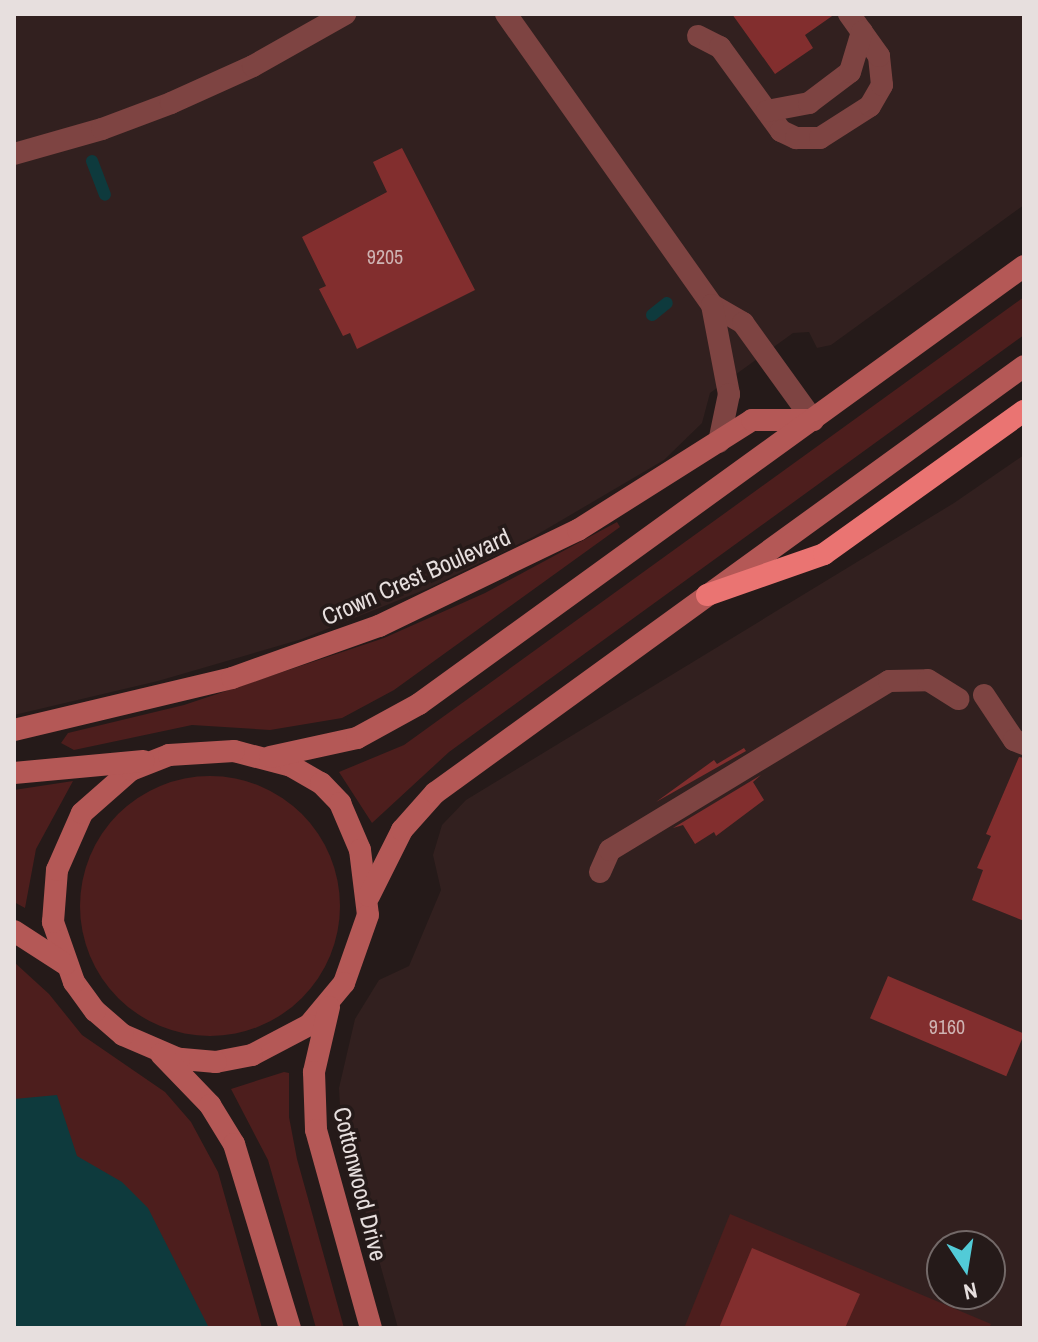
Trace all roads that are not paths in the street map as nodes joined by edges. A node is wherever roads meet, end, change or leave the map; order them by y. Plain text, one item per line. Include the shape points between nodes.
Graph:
1 (345, 14) edge
2 (506, 14) edge
3 (856, 23) edge
4 (698, 36) dead end
5 (767, 111) junction
6 (14, 154) edge
7 (1024, 266) edge
8 (712, 305) junction
9 (1024, 366) edge
10 (1024, 411) edge
11 (813, 420) junction
12 (719, 442) junction
13 (707, 595) junction
14 (984, 695) dead end
15 (958, 699) dead end
16 (14, 730) edge
17 (1024, 744) edge
18 (269, 758) junction
19 (148, 761) junction
20 (14, 773) edge
21 (600, 872) dead end
22 (368, 897) junction
23 (14, 931) edge
24 (65, 964) junction
25 (330, 1004) junction
26 (160, 1053) junction
27 (290, 1328) edge
28 (371, 1328) edge

1 - 6 street via 253,66 171,103
2 - 8 street
3 - 5 street via 850,72 809,103
3 - 5 street via 879,56 883,75 877,97 859,116 834,133 808,139 788,135
4 - 5 street via 720,47
7 - 11 main road
8 - 11 street via 743,323
8 - 12 street via 729,394
9 - 13 main road
10 - 13 highway via 824,554
11 - 12 main road, Crown Crest Boulevard via 752,420
11 - 18 main road via 419,704 357,738
12 - 16 main road, Crown Crest Boulevard via 578,530 379,626 232,678
13 - 22 main road via 435,793 402,830
14 - 17 street via 1014,740
15 - 21 street via 928,680 889,681 610,850
18 - 19 main road via 213,750
18 - 22 main road via 308,774 340,803 360,850
19 - 20 main road
19 - 24 main road via 95,797 63,848 52,904
22 - 25 main road via 358,953
23 - 24 main road
24 - 26 main road via 95,1011 123,1035
25 - 26 main road via 300,1032 252,1055 207,1062
25 - 28 main road, Cottonwood Drive via 314,1072 316,1130
26 - 27 main road via 210,1105 234,1144

